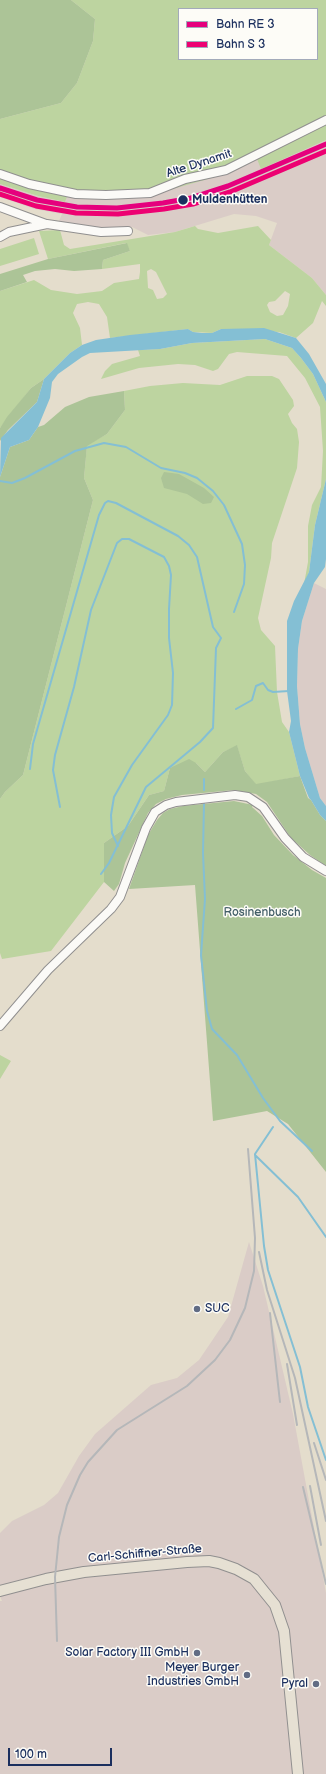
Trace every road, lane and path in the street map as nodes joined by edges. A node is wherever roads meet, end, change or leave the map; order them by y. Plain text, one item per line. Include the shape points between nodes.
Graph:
1 (326, 120) edge
2 (0, 174) edge
3 (0, 207) edge
4 (47, 224) junction
5 (128, 231) dead end
6 (0, 237) edge
7 (326, 871) edge
8 (0, 1026) edge
9 (0, 1591) edge
10 (298, 1774) edge

1 - 2 street, Alte Dynamit via 226,170 185,179 150,192 106,196 76,194 29,184
3 - 4 street
4 - 5 street via 101,232
4 - 6 street via 9,232
7 - 8 street via 303,857 284,838 263,807 248,797 224,796 166,805 155,812 146,828 120,897 111,909 48,970
9 - 10 main road, Carl-Schiffner-Straße via 84,1572 187,1562 219,1563 254,1579 276,1605 284,1631

